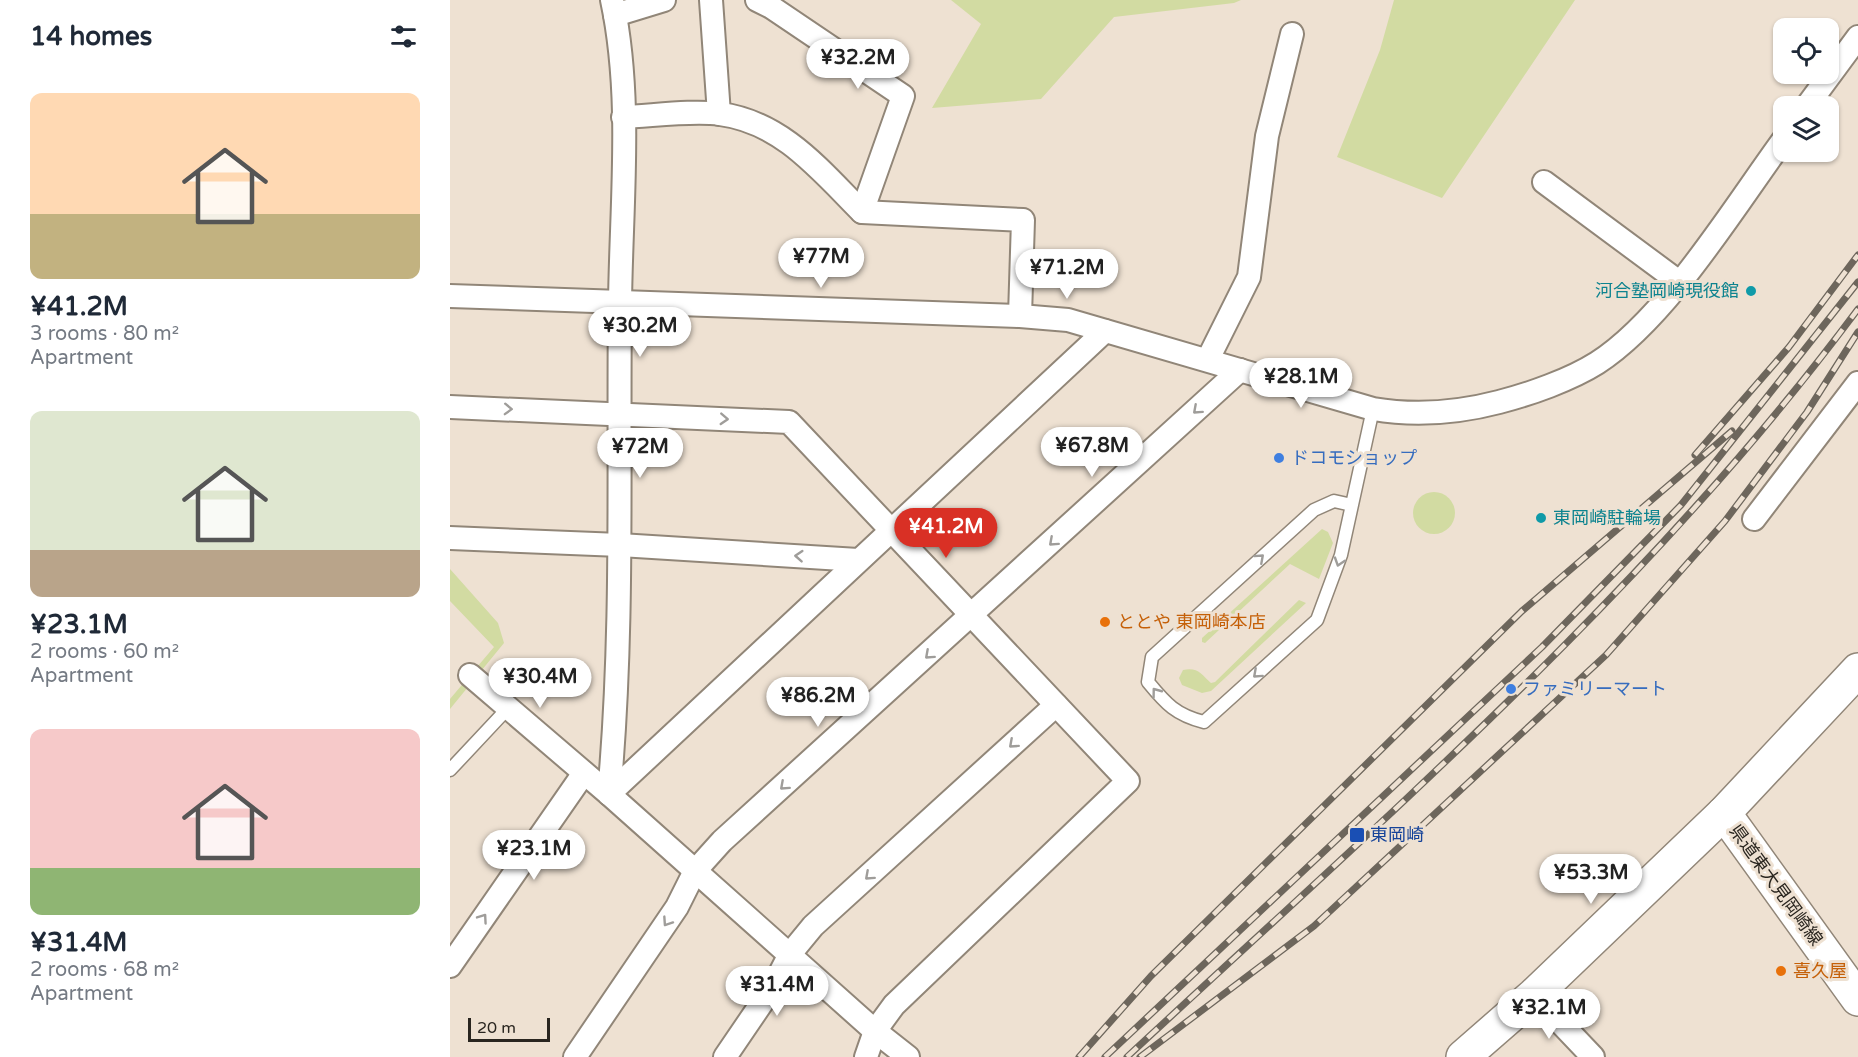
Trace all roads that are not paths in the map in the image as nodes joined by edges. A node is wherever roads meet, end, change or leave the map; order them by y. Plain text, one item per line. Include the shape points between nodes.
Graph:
1 (664, 0) edge
2 (711, 0) edge
3 (757, 0) edge
4 (614, 8) edge
5 (1292, 34) dead end
6 (1858, 37) edge
7 (1814, 96) edge
8 (719, 114) junction
9 (622, 117) junction
10 (1773, 154) edge
11 (1544, 182) dead end
12 (862, 212) junction
13 (1679, 282) junction
14 (450, 296) edge
15 (620, 303) junction
16 (1020, 316) junction
17 (1105, 331) junction
18 (1208, 359) junction
19 (1240, 370) junction
20 (1858, 383) edge
21 (450, 407) edge
22 (1373, 409) junction
23 (619, 413) junction
24 (1352, 505) junction
25 (1754, 519) dead end
26 (891, 531) junction
27 (450, 538) edge
28 (620, 545) junction
29 (858, 560) junction
30 (972, 616) junction
31 (1858, 670) edge
32 (470, 675) dead end
33 (1056, 705) junction
34 (508, 708) junction
35 (450, 770) edge
36 (584, 773) junction
37 (609, 794) junction
38 (1724, 813) junction
39 (695, 871) junction
40 (790, 954) junction
41 (450, 966) edge
42 (1534, 995) junction
43 (1858, 999) edge
44 (875, 1031) junction
45 (575, 1057) edge
46 (724, 1057) edge
47 (866, 1057) edge
48 (908, 1057) edge
49 (1463, 1057) edge
50 (1593, 1057) edge

1 - 4 street
2 - 8 street
3 - 12 street via 903,96
4 - 9 street
5 - 18 street via 1267,136 1249,277
6 - 7 street
8 - 9 street
8 - 12 street via 763,125 796,146
9 - 15 street
10 - 13 street
11 - 13 street
12 - 16 street via 1023,220
13 - 22 street via 1638,329 1596,363 1526,395 1442,412 1406,415
14 - 15 street
15 - 16 street
15 - 23 street
16 - 17 street via 1068,320
17 - 18 street
17 - 26 street
18 - 19 street
19 - 22 street
19 -> 30 street
20 - 25 street
21 -> 23 street
22 - 24 lane
23 -> 26 street via 789,422
23 - 28 street
24 -> 24 lane via 1341,555 1317,620 1204,722 1184,717 1164,702 1148,682 1152,657 1314,510 1334,501
26 - 29 street
26 - 30 street
27 - 28 street
29 -> 28 street
28 - 37 street
29 - 37 street
30 - 33 street
30 -> 39 street via 722,841
31 - 38 main road, 県道東大見岡崎線
32 - 34 street
33 -> 40 street via 813,926
33 - 44 street via 1128,781 894,1005
34 - 35 lane
34 - 36 street
36 - 37 street
41 -> 36 street
37 - 39 street
38 - 42 main road
38 - 43 main road, 県道東大見岡崎線
39 - 40 street
39 -> 45 street via 677,907
40 - 44 street
40 - 46 street via 774,985
42 - 49 main road
42 - 50 street
44 - 47 street
44 - 48 street

